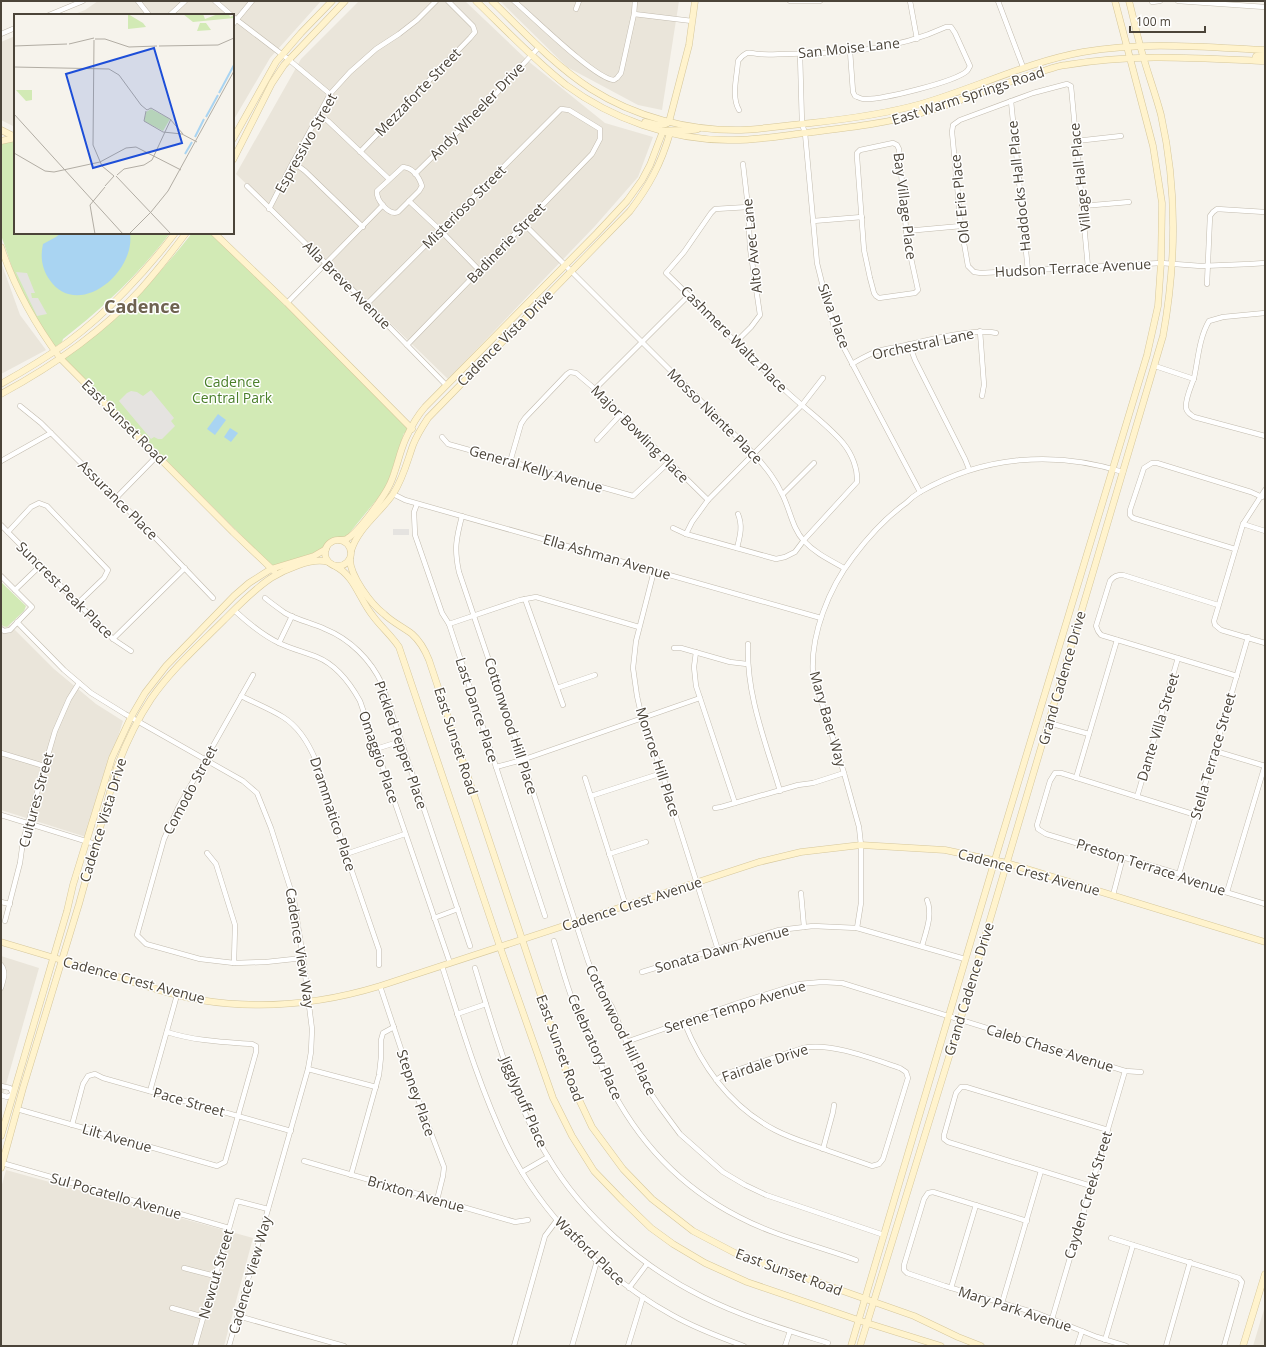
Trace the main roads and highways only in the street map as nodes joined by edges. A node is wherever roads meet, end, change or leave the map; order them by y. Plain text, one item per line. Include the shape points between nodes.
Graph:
1 (332, 1) edge
2 (345, 1) edge
3 (476, 1) edge
4 (492, 1) edge
5 (695, 1) edge
6 (1115, 1) edge
7 (1129, 1) edge
8 (1127, 46) junction
9 (1140, 46) junction
10 (1265, 50) edge
11 (1265, 55) edge
12 (1143, 56) junction
13 (1130, 57) junction
14 (1255, 60) junction
15 (1265, 61) edge
16 (621, 117) junction
17 (669, 122) junction
18 (703, 128) junction
19 (1, 130) edge
20 (663, 131) junction
21 (670, 133) junction
22 (14, 136) edge
23 (234, 136) edge
24 (14, 137) edge
25 (1, 141) edge
26 (234, 158) edge
27 (174, 234) edge
28 (185, 234) edge
29 (215, 234) edge
30 (1, 247) edge
31 (3, 260) edge
32 (55, 351) junction
33 (60, 358) junction
34 (1, 384) edge
35 (1, 394) edge
36 (411, 428) junction
37 (418, 434) junction
38 (340, 540) junction
39 (326, 549) junction
40 (351, 551) junction
41 (350, 560) junction
42 (328, 562) junction
43 (335, 566) junction
44 (271, 569) junction
45 (279, 574) junction
46 (995, 860) junction
47 (1007, 863) junction
48 (523, 940) junction
49 (1, 942) edge
50 (1265, 942) edge
51 (500, 947) junction
52 (53, 957) junction
53 (62, 960) junction
54 (35, 1020) junction
55 (42, 1026) junction
56 (23, 1088) junction
57 (13, 1094) junction
58 (13, 1124) junction
59 (1, 1136) edge
60 (2, 1166) edge
61 (1265, 1274) edge
62 (1264, 1282) edge
63 (865, 1299) junction
64 (874, 1302) junction
65 (859, 1320) junction
66 (867, 1323) junction
67 (851, 1346) edge
68 (860, 1346) edge
69 (941, 1346) edge
70 (981, 1346) edge
71 (1243, 1346) edge

1 - 23 main road via 282,54 266,77
2 - 26 main road via 288,59 272,83
3 - 16 main road, East Warm Springs Road via 556,76 580,94
4 - 17 main road, East Warm Springs Road via 562,68 593,90 625,107
5 - 17 main road via 689,45
6 - 8 main road, Grand Cadence Drive
7 - 9 main road, Grand Cadence Drive
8 - 9 main road, East Warm Springs Road
8 - 13 main road, Grand Cadence Drive
8 - 18 main road, East Warm Springs Road via 1082,52 1023,67 944,96 901,109 857,118 740,130
9 - 10 main road, East Warm Springs Road
9 - 12 main road, Grand Cadence Drive
11 - 14 main road via 1256,56
12 - 13 main road, East Warm Springs Road
12 - 14 main road, East Warm Springs Road
12 - 47 main road, Grand Cadence Drive via 1160,115 1170,167 1172,263 1168,310 1155,366
13 - 21 main road, East Warm Springs Road via 1064,65 947,105 904,118 859,127 732,140 710,140
13 - 46 main road, Grand Cadence Drive via 1153,146 1162,203 1158,306 1148,355
14 - 15 main road, East Warm Springs Road
16 - 17 main road via 660,125
16 - 20 main road, East Warm Springs Road
17 - 18 main road, East Warm Springs Road
18 - 20 main road
19 - 22 main road
20 - 21 main road, East Warm Springs Road
20 - 36 main road, Cadence Vista Drive via 650,165 634,191 597,233 425,406
21 - 37 main road, Cadence Vista Drive via 657,170 644,194 618,225 435,410
24 - 25 main road
27 - 32 main road via 117,299
28 - 33 main road via 139,292
29 - 36 main road
30 - 31 main road, East Sunset Road
31 - 32 main road, East Sunset Road via 29,314
32 - 33 main road, East Sunset Road
32 - 34 main road
33 - 35 main road via 38,374
33 - 44 main road, East Sunset Road
36 - 37 main road
36 - 38 main road, Cadence Vista Drive via 402,445 396,469 386,491 352,534 347,539
37 - 40 main road, Cadence Vista Drive via 405,471 393,494 357,536
38 - 39 main road via 331,542
38 - 40 main road via 347,544
39 - 42 main road
39 - 44 main road, Cadence Vista Drive via 314,556
40 - 41 main road
41 - 43 main road via 344,565
41 - 48 main road, East Sunset Road via 351,569 373,603 383,614 412,635 422,646 429,660
42 - 43 main road
42 - 45 main road, Cadence Vista Drive via 321,560 293,567
43 - 51 main road, East Sunset Road via 347,574 372,616 390,634 399,648
44 - 45 main road, East Sunset Road
44 - 52 main road, Cadence Vista Drive via 238,593 166,666 145,693 131,717 112,758
45 - 53 main road, Cadence Vista Drive via 261,585 234,610 166,679 138,721 117,767
46 - 47 main road, Cadence Crest Avenue
46 - 48 main road, Cadence Crest Avenue via 945,850 860,845 801,852 759,862
46 - 63 main road, Grand Cadence Drive
47 - 50 main road, Cadence Crest Avenue
47 - 64 main road, Grand Cadence Drive
48 - 51 main road, Cadence Crest Avenue
48 - 63 main road, East Sunset Road via 567,1074 592,1127 624,1169 652,1199 693,1231 735,1253
49 - 52 main road, Cadence Crest Avenue
51 - 53 main road, Cadence Crest Avenue via 341,997 270,1005 200,1000
51 - 65 main road, East Sunset Road via 553,1098 572,1136 594,1171 651,1228 705,1263 747,1282
52 - 53 main road, Cadence Crest Avenue
52 - 54 main road, Cadence Vista Drive
53 - 55 main road, Cadence Vista Drive
54 - 55 main road
54 - 57 main road, Cadence Vista Drive
55 - 56 main road, Cadence Vista Drive
56 - 57 main road
56 - 58 main road, Cadence Vista Drive
57 - 58 main road
57 - 59 main road, Cadence Vista Drive
58 - 60 main road, Cadence Vista Drive
61 - 62 main road
62 - 71 main road
63 - 64 main road, East Sunset Road
63 - 65 main road, Grand Cadence Drive
64 - 66 main road, Grand Cadence Drive
64 - 70 main road, East Sunset Road via 914,1316
65 - 66 main road, East Sunset Road
65 - 67 main road, Grand Cadence Drive
66 - 68 main road, Grand Cadence Drive
66 - 69 main road, East Sunset Road

